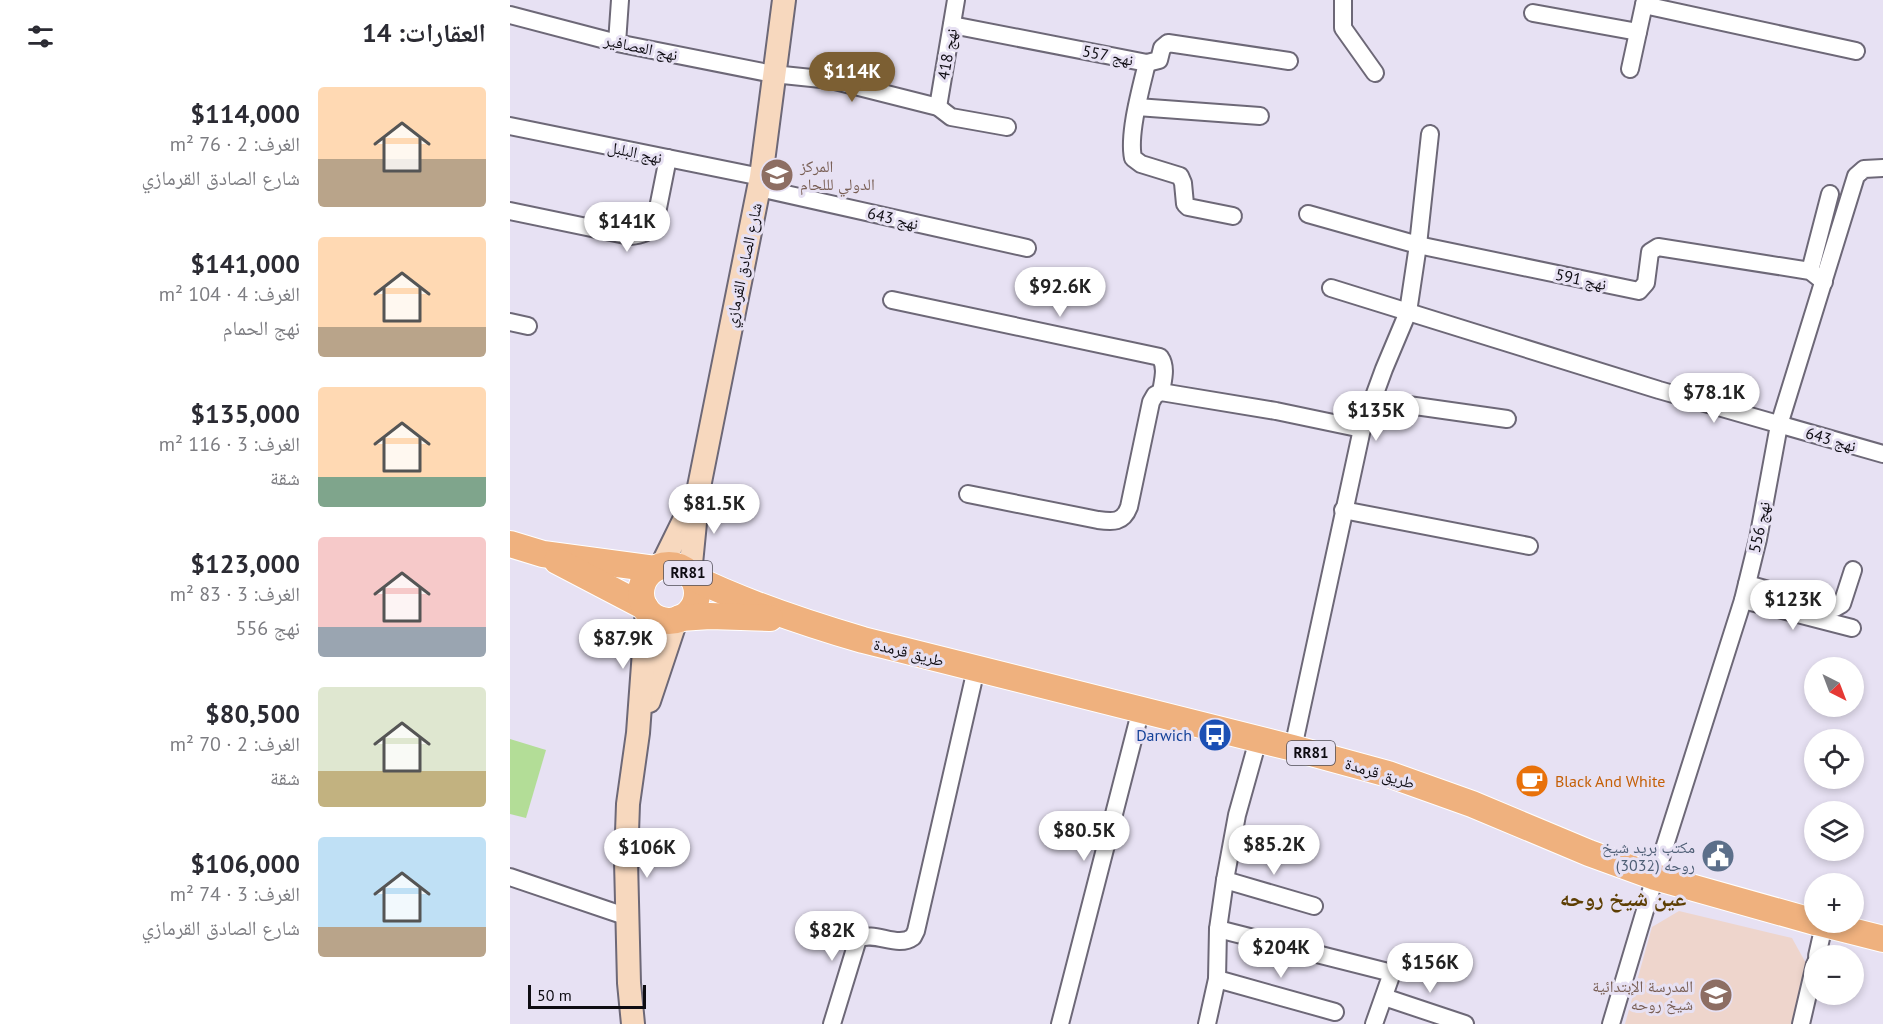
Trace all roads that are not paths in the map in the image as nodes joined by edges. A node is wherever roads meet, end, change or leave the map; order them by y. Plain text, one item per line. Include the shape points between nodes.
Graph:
1 (620, 0) edge
2 (784, 0) edge
3 (956, 0) edge
4 (1342, 0) edge
5 (1644, 3) edge
6 (1533, 13) dead end
7 (510, 18) edge
8 (952, 25) junction
9 (1638, 32) junction
10 (617, 43) junction
11 (1857, 51) dead end
12 (1289, 61) dead end
13 (1147, 63) junction
14 (1630, 69) dead end
15 (1375, 73) dead end
16 (773, 74) junction
17 (938, 107) junction
18 (1137, 107) junction
19 (1260, 116) dead end
20 (510, 126) edge
21 (1007, 127) dead end
22 (1430, 134) dead end
23 (668, 158) junction
24 (1883, 168) edge
25 (760, 182) junction
26 (1830, 194) dead end
27 (510, 211) edge
28 (1308, 214) dead end
29 (1233, 216) dead end
30 (1418, 245) junction
31 (1027, 248) dead end
32 (1810, 271) junction
33 (1824, 282) junction
34 (1331, 288) dead end
35 (892, 300) dead end
36 (1408, 312) junction
37 (510, 322) edge
38 (528, 326) dead end
39 (1161, 392) junction
40 (1372, 400) junction
41 (1507, 419) dead end
42 (1779, 425) junction
43 (1362, 429) junction
44 (1883, 454) edge
45 (698, 492) junction
46 (968, 494) dead end
47 (1343, 510) junction
48 (510, 544) edge
49 (1529, 546) dead end
50 (543, 554) junction
51 (658, 568) junction
52 (1853, 570) dead end
53 (691, 576) junction
54 (1745, 592) junction
55 (646, 609) junction
56 (678, 619) junction
57 (795, 620) junction
58 (1852, 628) dead end
59 (976, 669) junction
60 (1141, 709) junction
61 (638, 733) junction
62 (1258, 740) junction
63 (1293, 748) junction
64 (510, 877) edge
65 (1654, 877) junction
66 (1225, 880) junction
67 (1314, 906) dead end
68 (628, 917) junction
69 (1804, 919) edge
70 (1218, 929) junction
71 (1859, 933) edge
72 (1883, 939) edge
73 (1217, 980) junction
74 (1384, 997) junction
75 (1806, 1005) edge
76 (1335, 1012) dead end
77 (633, 1024) edge
78 (832, 1024) edge
79 (1060, 1024) edge
80 (1207, 1024) edge
81 (1374, 1024) edge
82 (1464, 1024) edge
83 (1611, 1024) edge
84 (1802, 1024) edge

1 - 10 street
2 - 16 main road, شارع الصادق القرمازي
3 - 8 street, نهج 418
4 - 15 street via 1343,28
5 - 9 street
5 - 11 street
6 - 9 street
7 - 10 street, نهج العصافير
8 - 13 street, نهج 557
8 - 17 street, نهج 418
9 - 14 street
10 - 16 street, نهج العصافير
12 - 13 street, نهج 557 via 1168,43 1159,60
13 - 18 street
16 - 17 street, نهج العصافير via 831,80
16 - 25 main road, شارع الصادق القرمازي
17 - 21 street via 951,117
18 - 19 street
18 - 29 street via 1132,147 1136,161 1180,176 1188,207
20 - 23 street, نهج البلبل
22 - 30 street
23 - 25 street, نهج البلبل
23 - 27 street via 655,223 639,235
24 - 33 street, نهج 556 via 1864,169 1856,176
25 - 31 street, نهج 643
25 - 45 main road, شارع الصادق القرمازي
26 - 32 street
28 - 30 street, نهج 591
30 - 32 street, نهج 591 via 1639,291 1646,283 1650,252 1659,247
30 - 36 street
32 - 33 street, نهج 591
33 - 42 street, نهج 556
34 - 36 street, نهج 643
35 - 39 street via 1160,357 1164,370
36 - 40 street
36 - 42 street, نهج 643
37 - 38 street
39 - 43 street
39 - 46 street via 1151,402 1129,507 1123,519 1098,520
40 - 41 street
40 - 43 street
42 - 44 street, نهج 643
42 - 54 street, نهج 556
43 - 47 street
45 - 51 main road, شارع الصادق القرمازي
45 - 53 main road, شارع الصادق القرمازي
47 - 49 street
47 - 63 street
48 - 50 main road, RR81
50 - 51 main road, RR81
50 - 55 main road, RR81
51 - 53 main road, RR81 via 679,567
51 - 55 main road, RR81 via 648,575 641,591
52 - 54 street via 1842,604 1835,608
53 - 56 main road, RR81 via 696,600 687,614
53 - 57 main road, طريق قرمدة / RR81
54 - 58 street
54 - 65 street, نهج 556
55 - 56 main road, RR81 via 657,618
55 - 61 main road
56 - 57 main road, طريق قرمدة / RR81 via 710,616
56 - 61 main road
57 - 59 main road, طريق قرمدة / RR81
59 - 60 main road, طريق قرمدة / RR81
59 - 78 street via 916,931 903,942 866,936 858,939
60 - 62 main road, طريق قرمدة / RR81
60 - 79 street
61 - 68 main road via 628,804
62 - 63 main road, طريق قرمدة / RR81
62 - 66 street via 1237,815
63 - 65 main road, طريق قرمدة / RR81 via 1388,774 1472,804
64 - 68 street
65 - 69 main road, طريق قرمدة / RR81
65 - 83 street, نهج 556
66 - 67 street
66 - 70 street
68 - 77 main road
70 - 73 street
70 - 74 street via 1392,973
71 - 72 main road, طريق قرمدة / RR81
73 - 76 street
73 - 80 street
74 - 81 street
74 - 82 street
75 - 84 street

